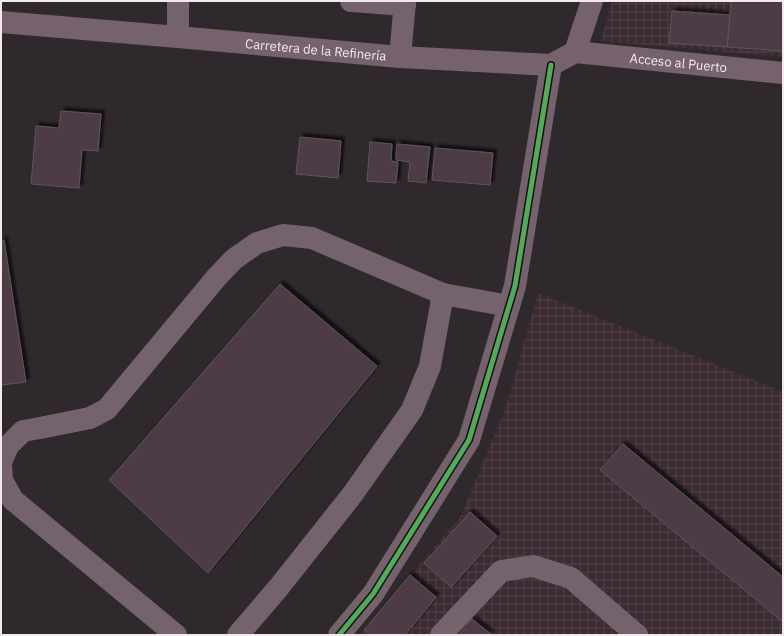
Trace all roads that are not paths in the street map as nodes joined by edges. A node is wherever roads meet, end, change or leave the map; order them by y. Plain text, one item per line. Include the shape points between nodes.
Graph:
1 (178, 1) edge
2 (350, 1) edge
3 (592, 1) edge
4 (405, 3) edge
5 (1, 22) edge
6 (178, 37) junction
7 (575, 52) junction
8 (400, 57) junction
9 (551, 65) junction
10 (783, 73) edge
11 (443, 294) junction
12 (509, 306) junction
13 (1, 462) edge
14 (1, 465) edge
15 (176, 635) edge
16 (238, 635) edge
17 (339, 635) edge
18 (441, 635) edge
19 (637, 635) edge

1 - 6 street
2 - 4 street
3 - 7 main road
4 - 8 street
5 - 6 main road, Carretera de la Refinería
6 - 8 main road, Carretera de la Refinería
7 - 9 main road
7 - 10 main road, Acceso al Puerto
8 - 9 main road, Carretera de la Refinería
9 - 12 street via 515,286
11 - 12 street
11 - 13 street via 312,238 283,235 257,243 234,259 216,278 107,409 90,418 23,431 8,446
11 - 16 street via 430,366 412,410 352,495
12 - 17 street via 469,440 373,594
14 - 15 street via 2,480 13,500
18 - 19 street via 501,572 533,566 571,578

